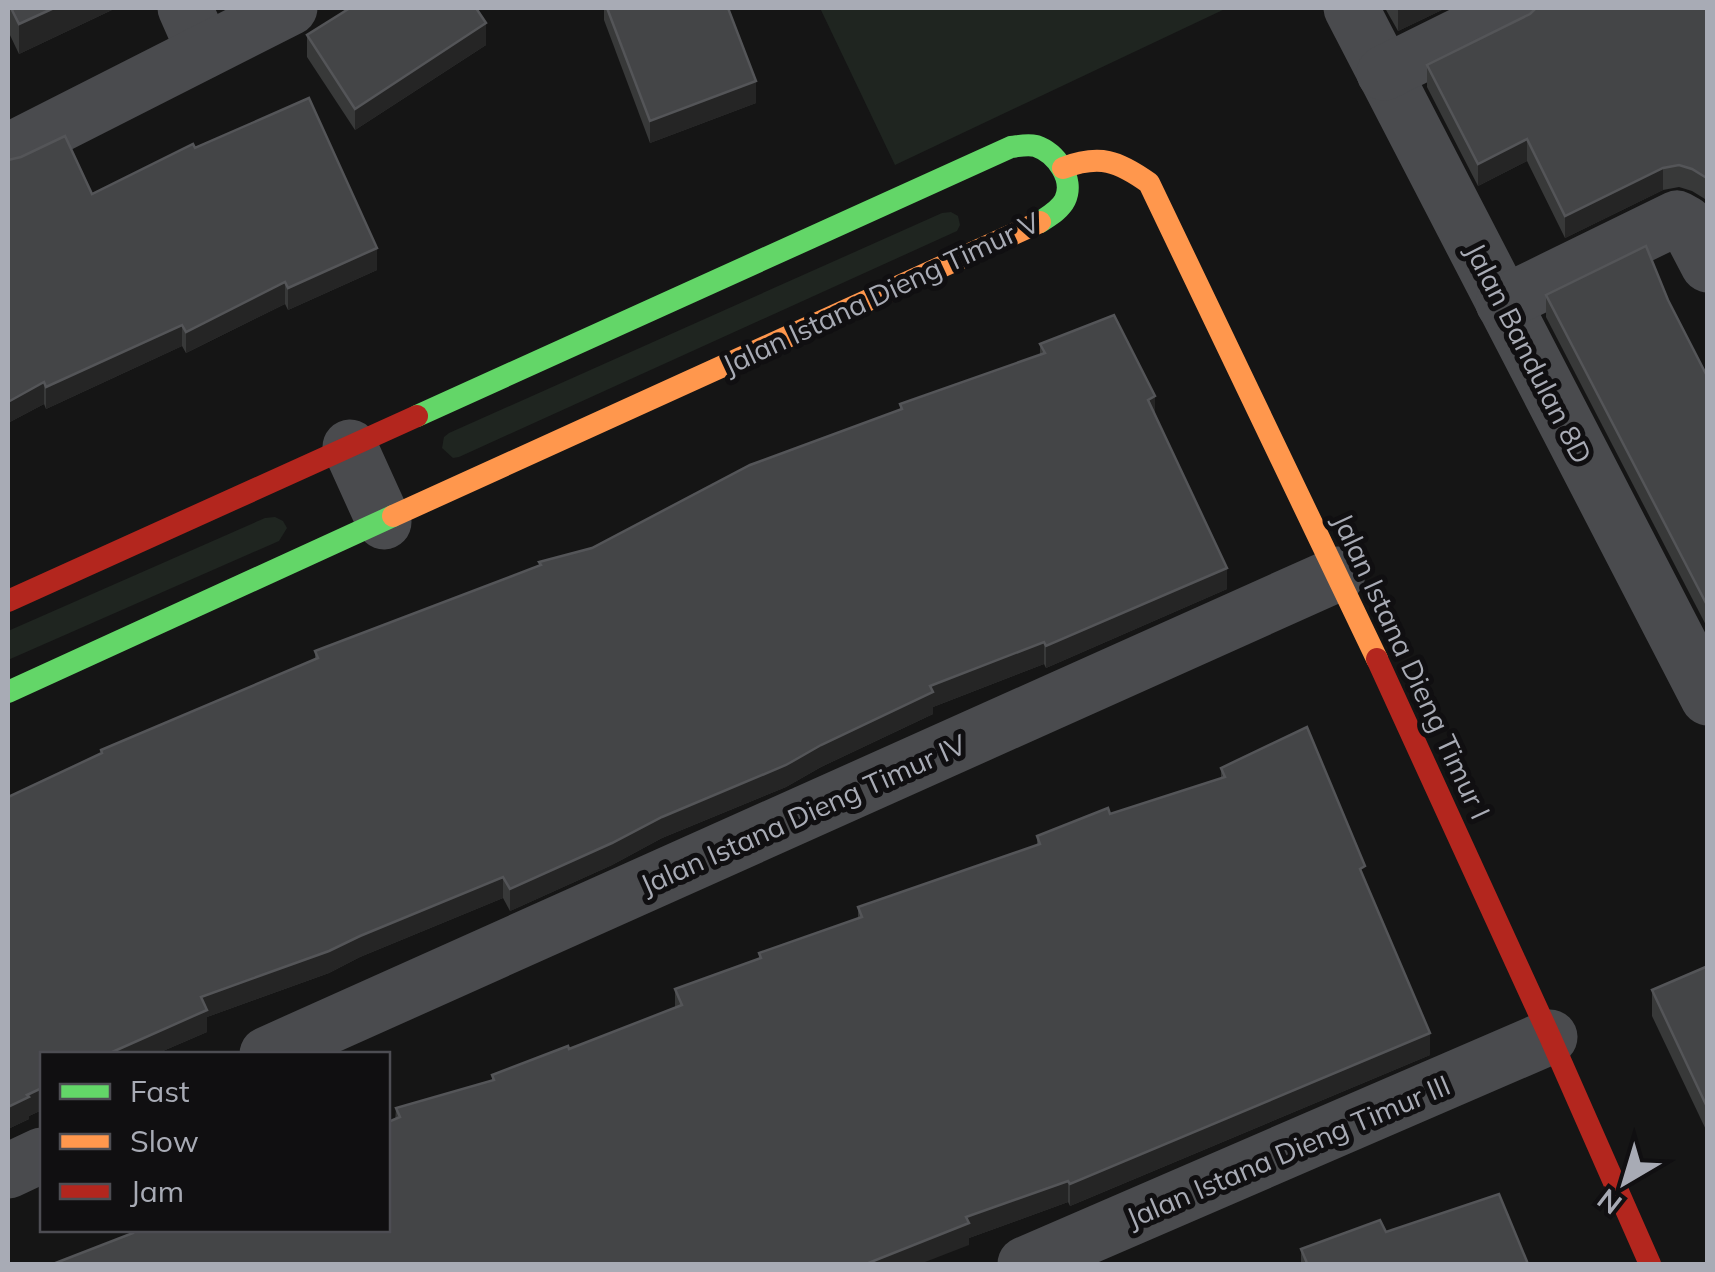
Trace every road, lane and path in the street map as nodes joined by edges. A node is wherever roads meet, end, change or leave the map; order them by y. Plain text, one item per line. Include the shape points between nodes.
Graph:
1 (290, 8) edge
2 (1351, 8) edge
3 (1515, 8) edge
4 (194, 29) edge
5 (1384, 73) junction
6 (8, 151) edge
7 (1063, 168) junction
8 (1708, 265) edge
9 (1503, 303) junction
10 (350, 447) junction
11 (384, 522) junction
12 (1338, 574) junction
13 (8, 601) edge
14 (8, 692) edge
15 (1708, 698) edge
16 (1550, 1037) junction
17 (272, 1052) edge
18 (40, 1156) edge
19 (8, 1171) edge
20 (1025, 1264) edge
21 (1650, 1264) edge

1 - 4 street
2 - 5 street, Jalan Bandulan 8D
3 - 5 street
4 - 6 street
5 - 9 street, Jalan Bandulan 8D
7 - 10 street via 1032,144 1011,148
7 - 11 street, Jalan Istana Dieng Timur V via 1066,196 1044,220
7 - 12 street, Jalan Istana Dieng Timur I via 1098,158 1149,183
8 - 9 street via 1677,218
9 - 15 street, Jalan Bandulan 8D
10 - 11 street
10 - 13 street
11 - 14 street, Jalan Istana Dieng Timur V
12 - 16 street, Jalan Istana Dieng Timur I
12 - 17 street, Jalan Istana Dieng Timur IV
16 - 20 street, Jalan Istana Dieng Timur III
16 - 21 street, Jalan Istana Dieng Timur I
18 - 19 street

